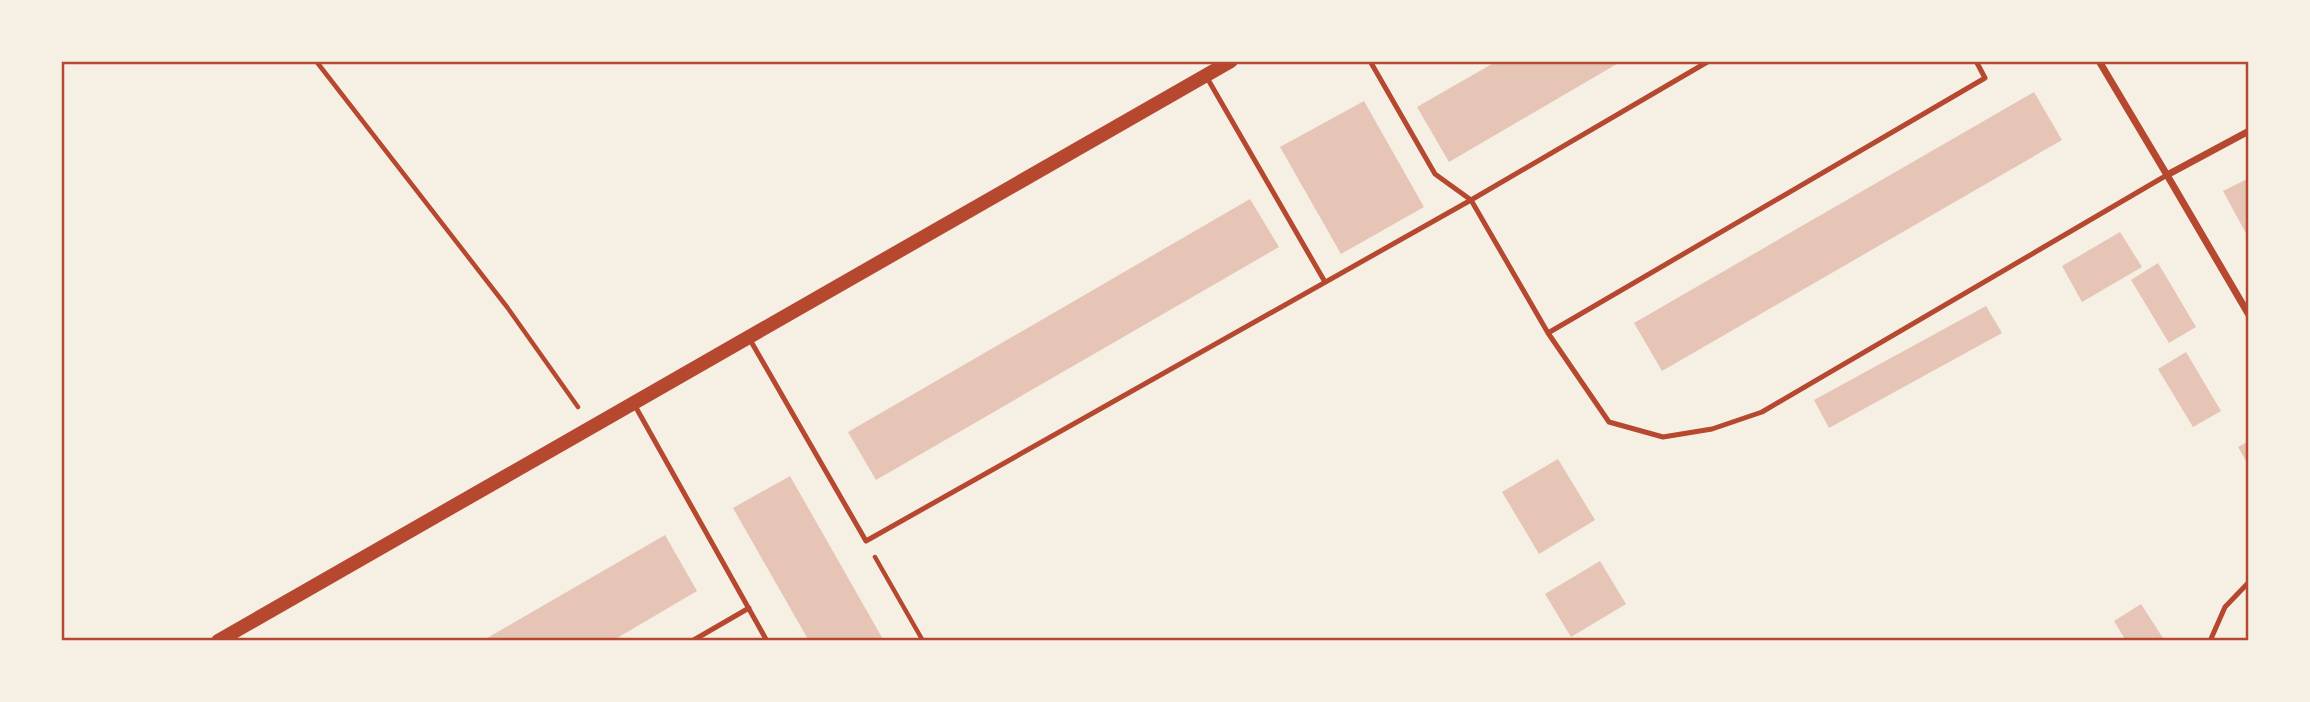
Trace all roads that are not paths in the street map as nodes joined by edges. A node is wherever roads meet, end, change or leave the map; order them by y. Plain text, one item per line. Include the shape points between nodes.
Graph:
1 (1231, 61) edge
2 (1370, 61) edge
3 (1709, 61) edge
4 (1976, 61) edge
5 (2099, 61) edge
6 (1206, 76) junction
7 (2249, 131) edge
8 (2167, 175) junction
9 (1471, 200) junction
10 (1325, 282) junction
11 (2249, 315) edge
12 (1548, 333) junction
13 (749, 338) junction
14 (634, 404) junction
15 (2249, 582) edge
16 (749, 608) junction
17 (218, 641) edge
18 (692, 641) edge
19 (767, 641) edge
20 (2210, 641) edge

1 - 6 main road
2 - 9 lane via 1434,174
3 - 9 lane
4 - 12 lane via 1985,78
5 - 8 street
6 - 10 lane
6 - 13 main road
7 - 8 street
8 - 11 street
8 - 12 lane via 1762,412 1712,429 1663,437 1609,422
9 - 10 lane
9 - 12 lane
10 - 13 lane via 866,541
13 - 14 main road
14 - 16 lane
14 - 17 main road
15 - 20 lane via 2225,607
16 - 18 lane
16 - 19 lane

